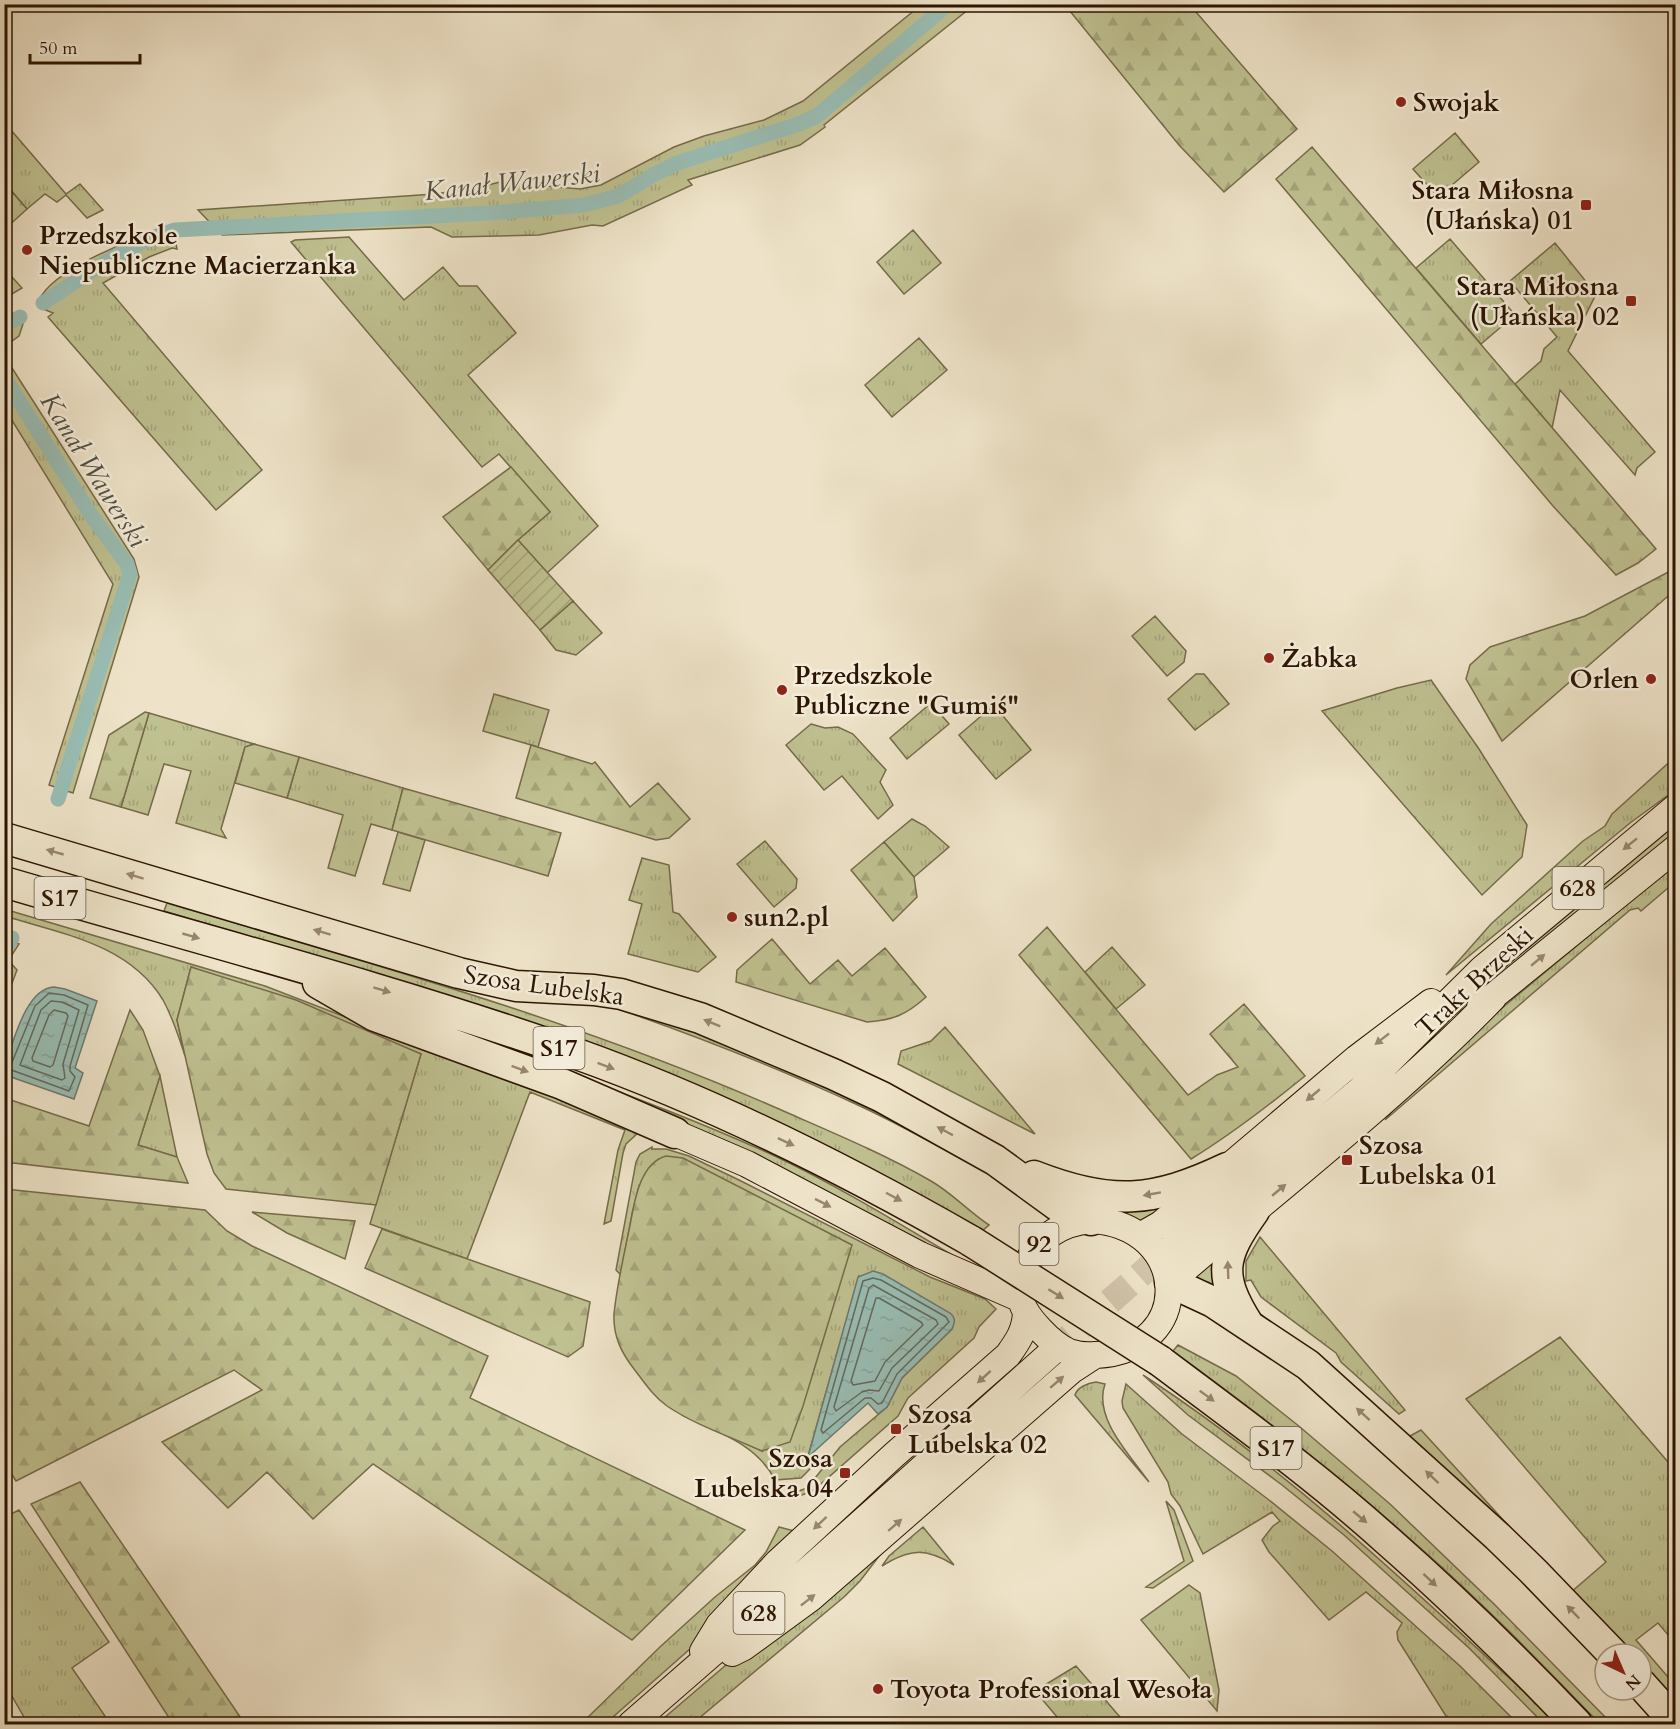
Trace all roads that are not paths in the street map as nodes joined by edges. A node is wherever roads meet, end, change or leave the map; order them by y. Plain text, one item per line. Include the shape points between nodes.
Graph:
1 (1676, 807) edge
2 (4, 838) edge
3 (1676, 848) edge
4 (4, 882) edge
5 (285, 963) junction
6 (1482, 969) junction
7 (1493, 998) junction
8 (1360, 1090) junction
9 (675, 1133) joint
10 (995, 1160) junction
11 (1227, 1168) junction
12 (1254, 1210) junction
13 (1091, 1220) junction
14 (1140, 1236) junction
15 (1171, 1248) tunnel mouth
16 (1170, 1282) junction
17 (1023, 1306) junction
18 (1248, 1324) junction
19 (1051, 1353) tunnel mouth
20 (1095, 1355) junction
21 (1601, 1642) edge
22 (691, 1673) junction
23 (1653, 1697) edge
24 (1676, 1723) edge
25 (631, 1725) edge
26 (1577, 1725) edge

1 -> 6 main road, Trakt Brzeski / 628
10 -> 2 highway, Szosa Lubelska / S17 via 857,1084 690,1015 621,994 516,986 459,973
7 -> 3 main road, Trakt Brzeski / 628
4 -> 5 highway, S17
5 -> 9 highway via 375,1016 562,1084
5 -> 26 highway, S17, bridge via 465,1017 655,1085 824,1160 970,1241 1160,1361 1296,1464 1388,1540
6 - 8 main road, Trakt Brzeski / 628
6 -> 11 main road via 1420,1009 1357,1058
7 - 8 main road, Trakt Brzeski / 628
12 -> 7 main road via 1368,1115
8 - 15 main road, Trakt Brzeski / 628
9 -> 17 main road via 747,1164
11 -> 10 highway via 1192,1184 1153,1195 1115,1197 1066,1188
10 - 13 highway via 1058,1206
11 - 14 main road via 1161,1224
12 - 16 main road
18 -> 12 highway via 1232,1295 1227,1261 1231,1246
13 - 14 main road, 92 via 1115,1223
13 - 17 main road, 92 via 1065,1225 1037,1247 1021,1282
14 - 16 main road, 92 via 1161,1259
16 - 18 highway via 1203,1296
16 - 20 main road via 1165,1313 1147,1336 1119,1352
17 - 20 main road via 1055,1344 1081,1355
17 -> 22 main road via 1025,1325 1008,1355 778,1562 719,1624
21 -> 18 highway via 1533,1571 1407,1454 1308,1365
19 - 22 main road, 628
22 -> 20 main road via 744,1647 810,1598 1072,1370
22 - 25 main road
23 - 24 highway

